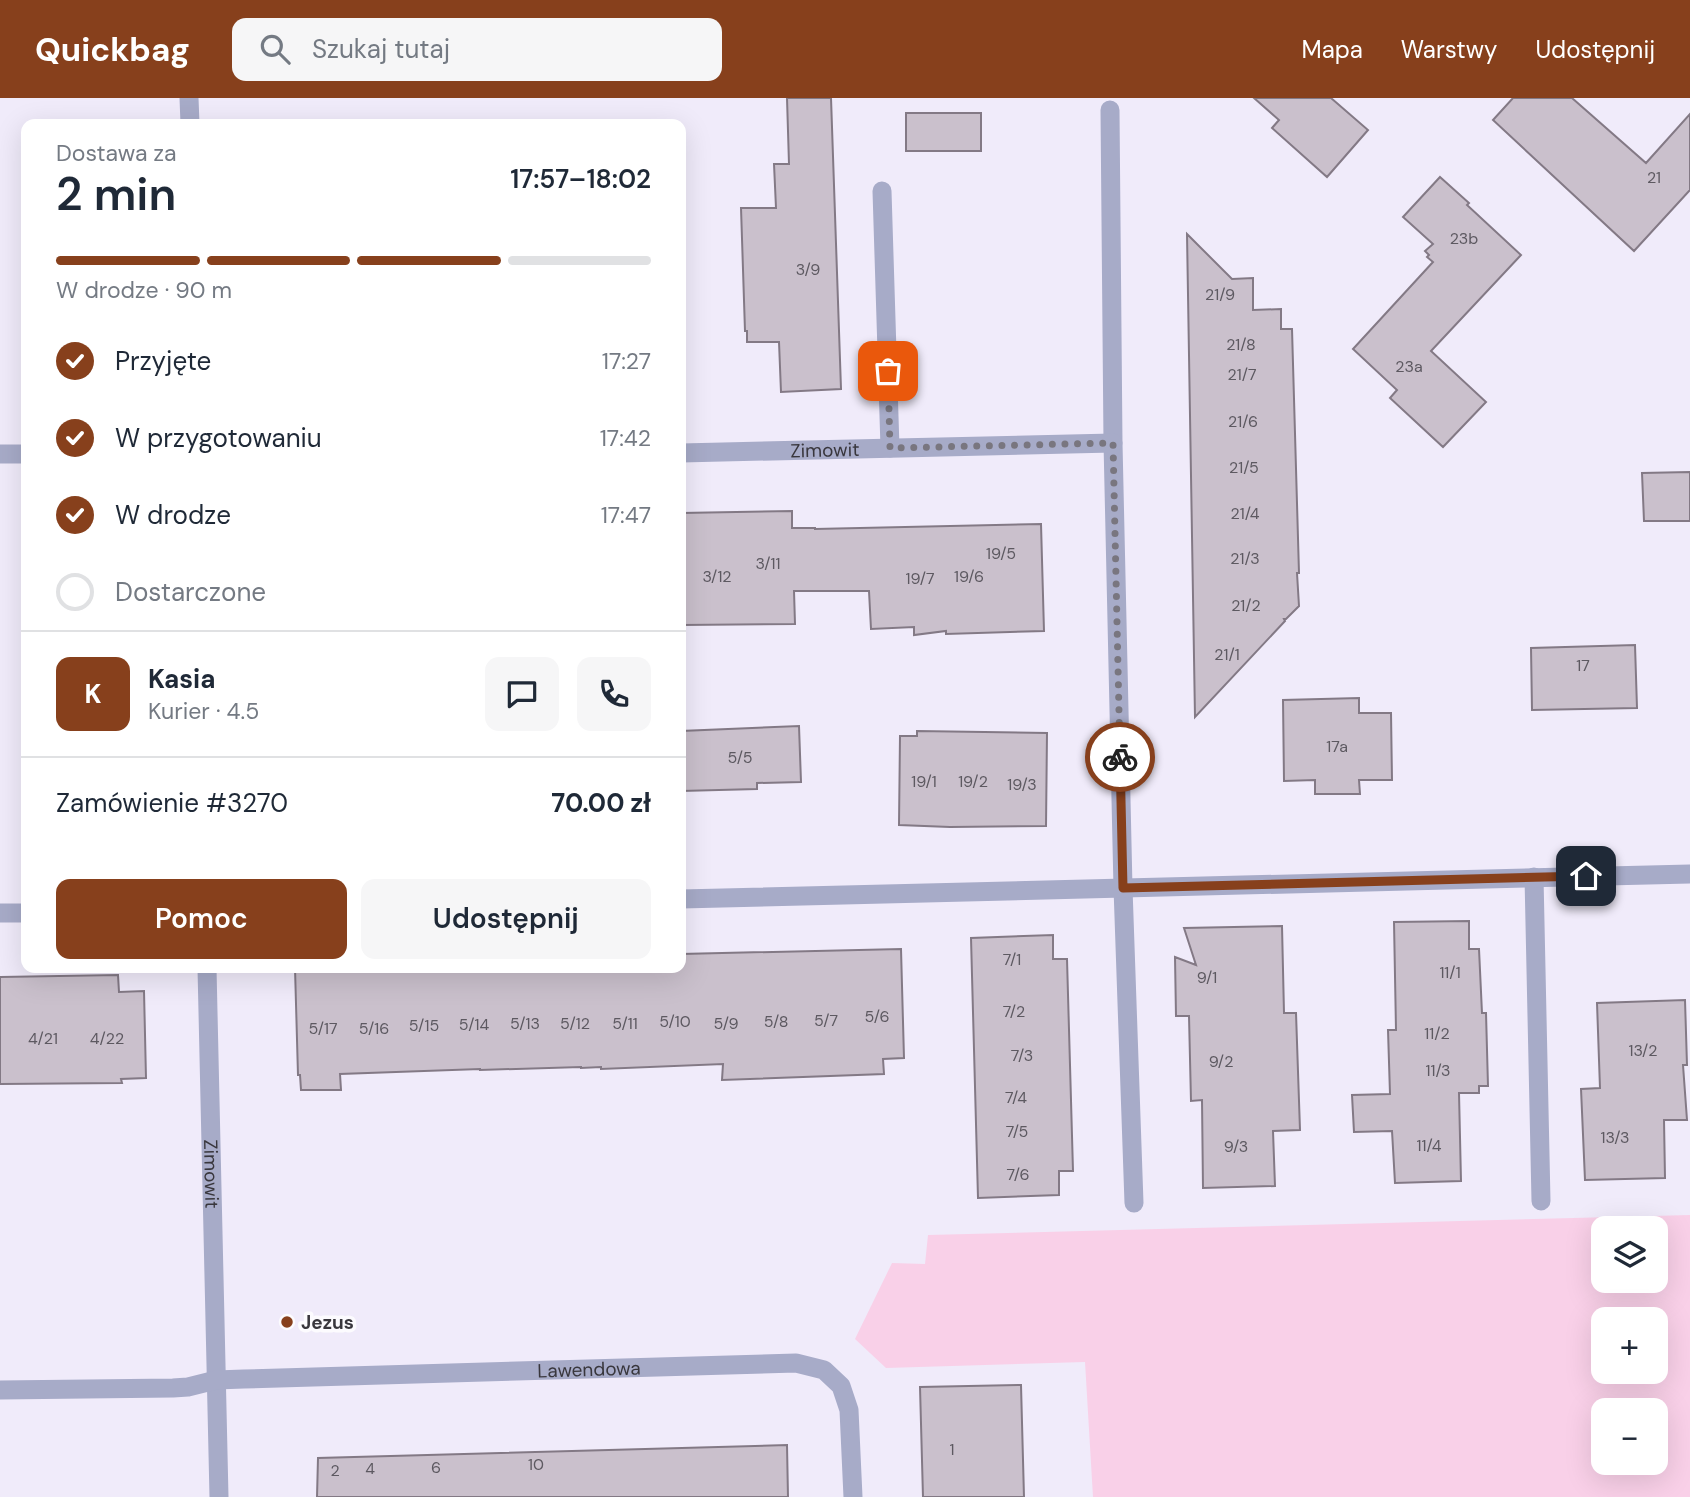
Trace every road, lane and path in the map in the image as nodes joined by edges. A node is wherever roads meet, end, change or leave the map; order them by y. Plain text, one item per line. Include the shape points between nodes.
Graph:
1 (189, 98) edge
2 (1110, 110) dead end
3 (190, 119) edge
4 (882, 191) dead end
5 (1113, 443) junction
6 (890, 448) junction
7 (686, 453) edge
8 (0, 454) edge
9 (21, 454) edge
10 (1690, 874) edge
11 (1534, 877) junction
12 (1123, 888) junction
13 (686, 899) edge
14 (0, 913) edge
15 (21, 913) edge
16 (207, 973) edge
17 (1541, 1201) dead end
18 (1134, 1203) dead end
19 (216, 1380) junction
20 (0, 1390) edge
21 (219, 1497) edge
22 (852, 1497) edge

1 - 3 street
2 - 5 street
4 - 6 street
5 - 6 street, Zimowit
5 - 12 street
6 - 7 street, Zimowit
8 - 9 street
10 - 11 street
11 - 12 street
11 - 17 street
12 - 13 street
12 - 18 street
14 - 15 street
16 - 19 street, Zimowit
19 - 20 street via 173,1388
19 - 21 street, Zimowit
19 - 22 street, Lawendowa via 796,1363 824,1370 841,1386 849,1410

